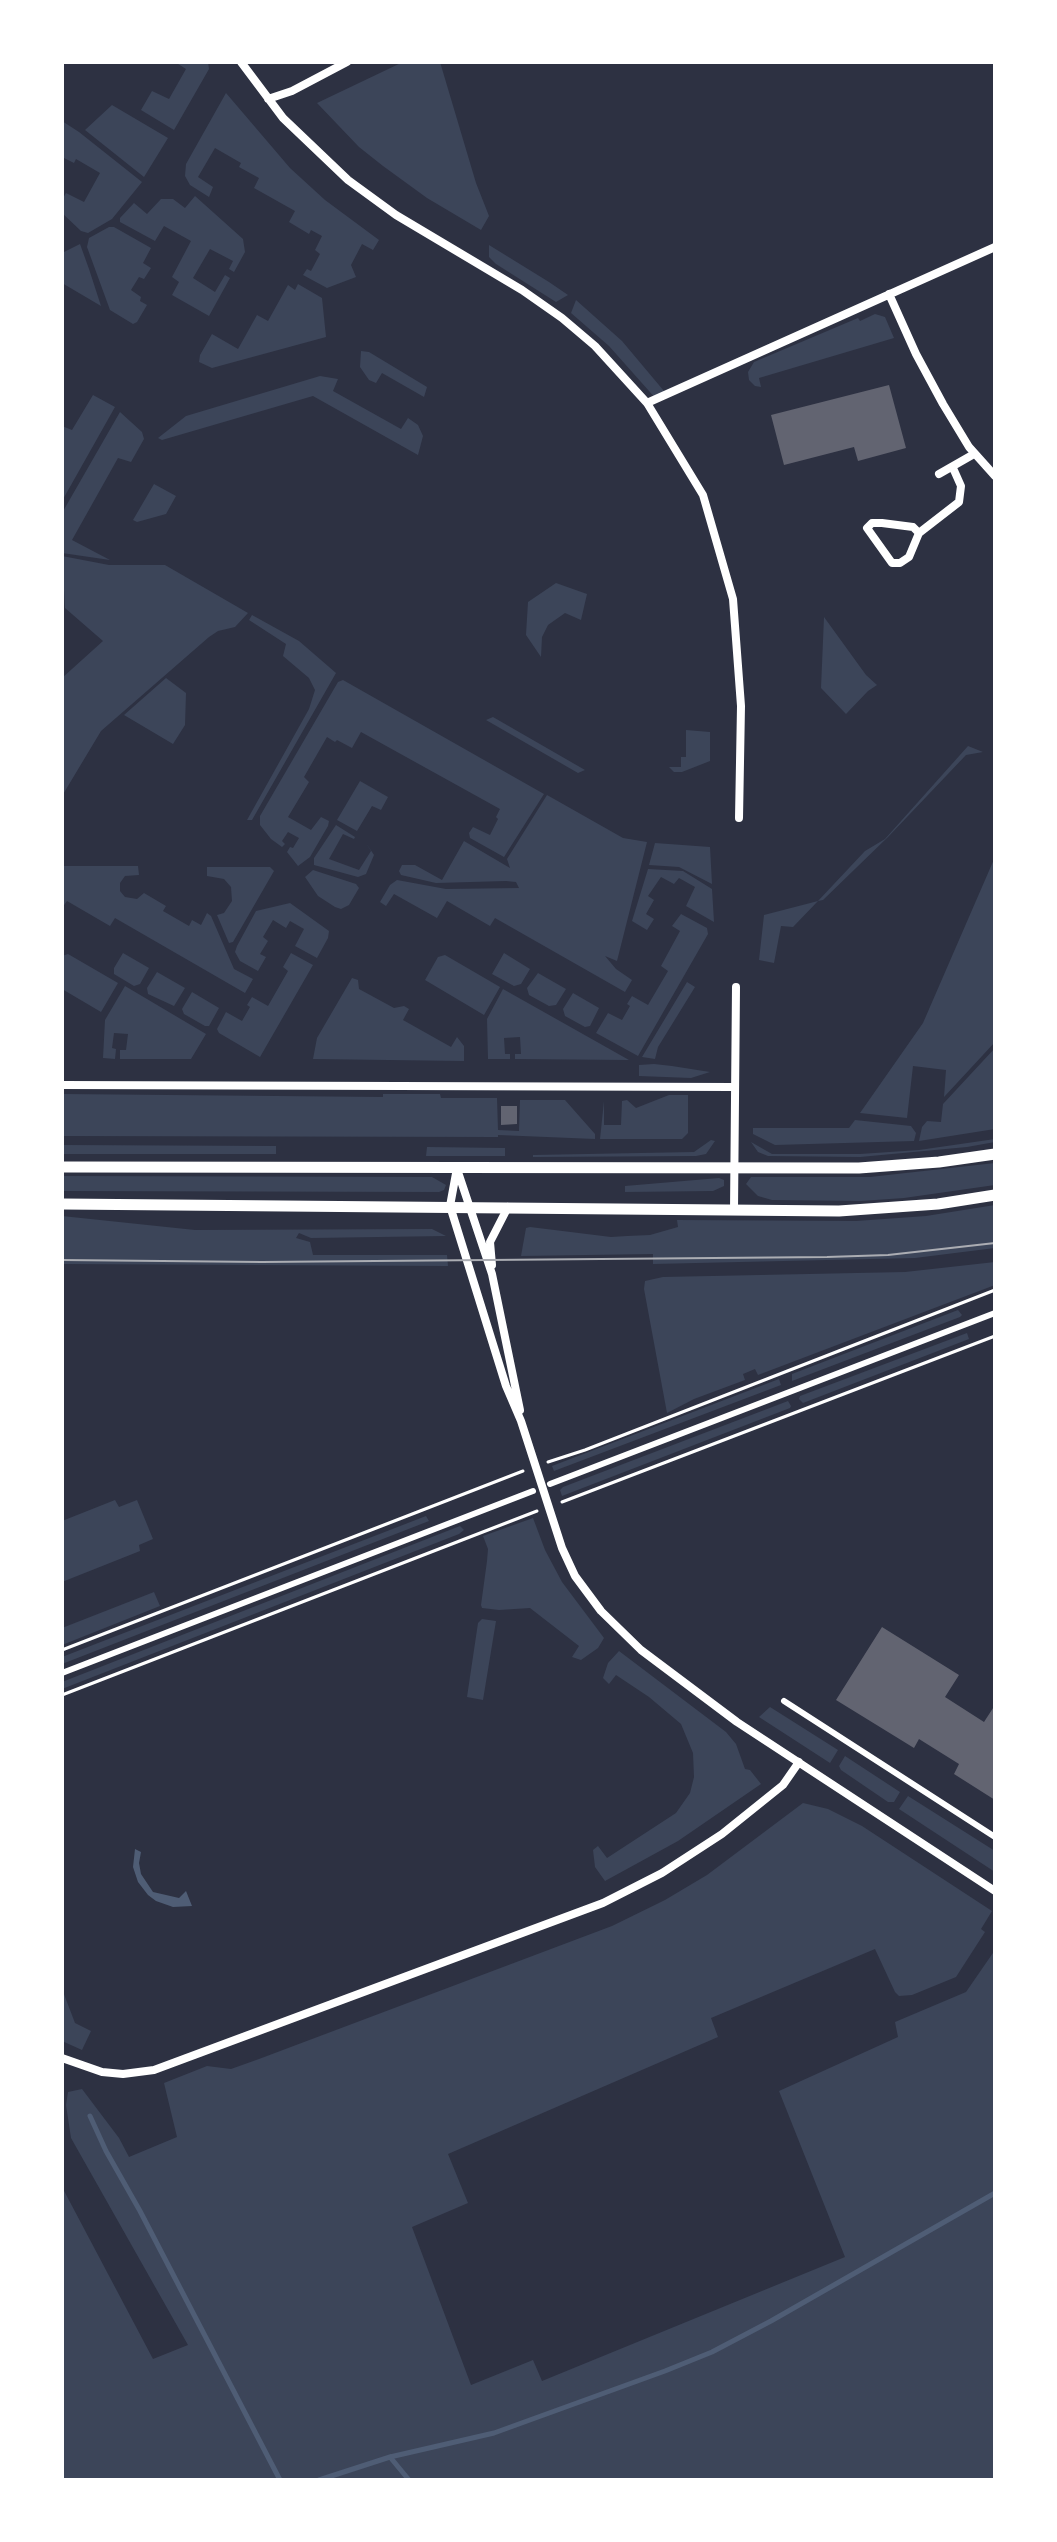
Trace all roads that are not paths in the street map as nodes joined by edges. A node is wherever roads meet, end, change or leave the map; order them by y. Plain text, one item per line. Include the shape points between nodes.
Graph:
1 (241, 62) edge
2 (347, 62) edge
3 (268, 99) junction
4 (995, 247) edge
5 (889, 294) junction
6 (647, 403) junction
7 (974, 454) junction
8 (953, 468) junction
9 (939, 474) dead end
10 (995, 476) edge
11 (919, 533) junction
12 (739, 818) dead end
13 (736, 987) dead end
14 (62, 1085) edge
15 (733, 1087) junction
16 (995, 1154) edge
17 (62, 1167) edge
18 (457, 1168) junction
19 (733, 1168) junction
20 (995, 1195) edge
21 (62, 1204) edge
22 (450, 1206) junction
23 (467, 1206) junction
24 (508, 1206) junction
25 (734, 1210) junction
26 (492, 1274) junction
27 (995, 1313) edge
28 (521, 1421) junction
29 (550, 1484) dead end
30 (533, 1491) dead end
31 (62, 1673) edge
32 (784, 1701) dead end
33 (799, 1762) junction
34 (995, 1837) edge
35 (995, 1891) edge
36 (62, 2058) edge

1 - 3 street
2 - 3 street
3 - 6 street via 315,151 363,192 562,318
4 - 5 street
5 - 6 street
5 - 7 street via 926,374
6 - 12 street via 703,495 733,599 741,706
7 - 8 street
7 - 10 street
8 - 9 street
8 - 11 street via 961,486 959,502
11 - 11 street via 913,527 882,523 867,528 892,563 909,557
13 - 15 street
14 - 15 street
15 - 19 street
16 - 19 main road via 859,1168
17 - 18 main road
18 - 19 main road
18 - 22 street
18 - 23 street
19 - 25 street
20 - 25 main road via 839,1211
21 - 22 main road
22 - 23 main road
22 - 28 street
23 - 24 main road
23 - 26 street
24 - 25 main road
24 - 26 street via 490,1242
26 - 28 street
27 - 29 street
28 - 33 street via 562,1548 601,1611 653,1658
30 - 31 street
32 - 34 street
33 - 35 street
33 - 36 street via 783,1785 722,1834 603,1903 154,2070 102,2072

